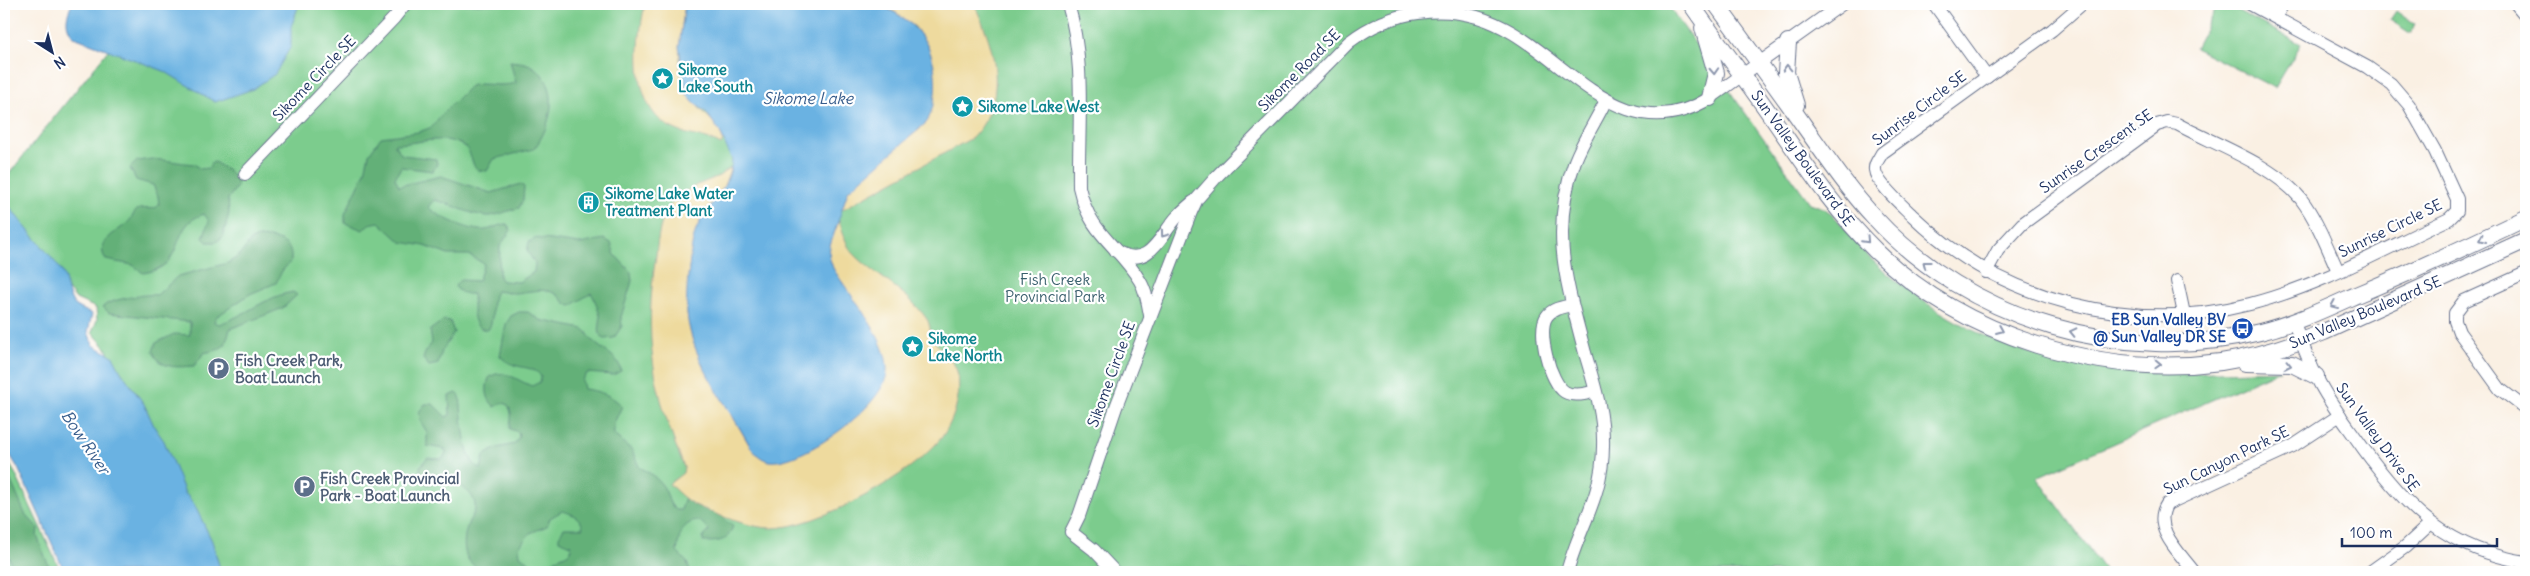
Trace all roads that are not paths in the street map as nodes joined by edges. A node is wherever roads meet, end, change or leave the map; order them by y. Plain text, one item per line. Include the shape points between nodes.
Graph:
1 (405, 4) edge
2 (1068, 4) edge
3 (1716, 4) edge
4 (1842, 4) edge
5 (1934, 4) edge
6 (2082, 4) edge
7 (2250, 4) edge
8 (2283, 4) edge
9 (2516, 4) edge
10 (1694, 8) edge
11 (2276, 16) junction
12 (2526, 16) edge
13 (1788, 42) junction
14 (1760, 63) junction
15 (1742, 75) junction
16 (1987, 77) junction
17 (1710, 98) junction
18 (1606, 100) junction
19 (1804, 126) junction
20 (245, 174) dead end
21 (1197, 199) junction
22 (2526, 218) edge
23 (2526, 240) edge
24 (1113, 249) junction
25 (2338, 271) junction
26 (1986, 272) junction
27 (2526, 273) edge
28 (2177, 280) dead end
29 (1572, 305) junction
30 (2184, 314) junction
31 (1150, 315) junction
32 (2294, 321) junction
33 (2301, 341) junction
34 (2223, 362) junction
35 (2316, 376) junction
36 (1596, 391) junction
37 (2526, 409) edge
38 (2340, 415) junction
39 (2431, 523) junction
40 (2526, 562) edge
41 (1115, 572) edge
42 (1566, 572) edge
43 (2194, 572) edge
44 (2370, 572) edge

1 - 20 street, Sikome Circle SE
2 - 24 street, Sikome Circle SE via 1077,37 1079,187 1087,216
3 - 14 main road, Sun Valley Boulevard SE
4 - 13 street, Sikome Road SE
5 - 16 street
6 - 16 street, Sunrise Circle SE
7 - 11 street, Sunrise Circle SE
8 - 11 street
9 - 12 street
10 - 15 main road, Sun Valley Boulevard SE
10 -> 17 main road via 1715,69
11 - 25 street, Sunrise Circle SE via 2368,67 2391,84 2417,117 2457,199 2457,211 2449,219
13 - 14 street, Sikome Road SE
19 -> 13 main road via 1788,80
14 - 15 street, Sikome Road SE
14 - 19 main road, Sun Valley Boulevard SE
15 - 17 street, Sikome Road SE
15 -> 34 main road, Sun Valley Boulevard SE via 1845,217 1896,269 1938,299 2010,335 2084,356 2156,365
16 - 26 street, Sunrise Circle SE via 1882,154 1874,169 1880,182 1926,229
17 - 18 street, Sikome Road SE via 1684,110 1656,114 1630,110
18 - 21 street, Sikome Road SE via 1520,38 1486,20 1443,11 1406,15 1374,26 1344,46
18 - 29 street via 1580,148 1564,198 1561,251
32 -> 19 main road, Sun Valley Boulevard SE via 2239,336 2176,344 2102,337 2024,318 1955,284 1911,252 1862,204
21 -> 24 street, Sikome Road SE via 1176,218 1148,253 1130,257
21 - 31 street, Sikome Road SE
22 -> 32 main road, Sun Valley Boulevard SE
23 - 33 main road, Sun Valley Boulevard SE
24 - 31 street, Sikome Circle SE via 1141,282
25 - 26 street, Sunrise Crescent SE via 2309,212 2288,186 2270,172 2177,124 2167,122 2157,125 2022,224 1998,250
25 - 30 street, Sunrise Circle SE via 2251,303
26 - 30 street, Sunrise Circle SE via 2026,290 2091,308 2137,314
27 - 37 street via 2464,301 2457,309 2455,321 2459,332 2500,389
28 - 30 street
29 - 36 street
29 - 36 street via 1548,315 1542,326 1542,337 1554,378 1561,388 1573,394
31 - 41 street, Sikome Circle SE via 1071,532
32 - 33 street, Sun Valley Drive SE
33 - 34 main road, Sun Valley Boulevard SE
33 - 35 street, Sun Valley Drive SE
34 -> 35 main road via 2292,364
35 - 38 street, Sun Valley Drive SE
36 - 42 street via 1603,436 1601,474 1592,510
38 - 39 street, Sun Valley Drive SE via 2390,484
38 - 43 street, Sun Canyon Park SE via 2293,446 2167,504 2162,516 2164,530
39 - 40 street, Sun Valley Drive SE via 2472,547
39 - 44 street

